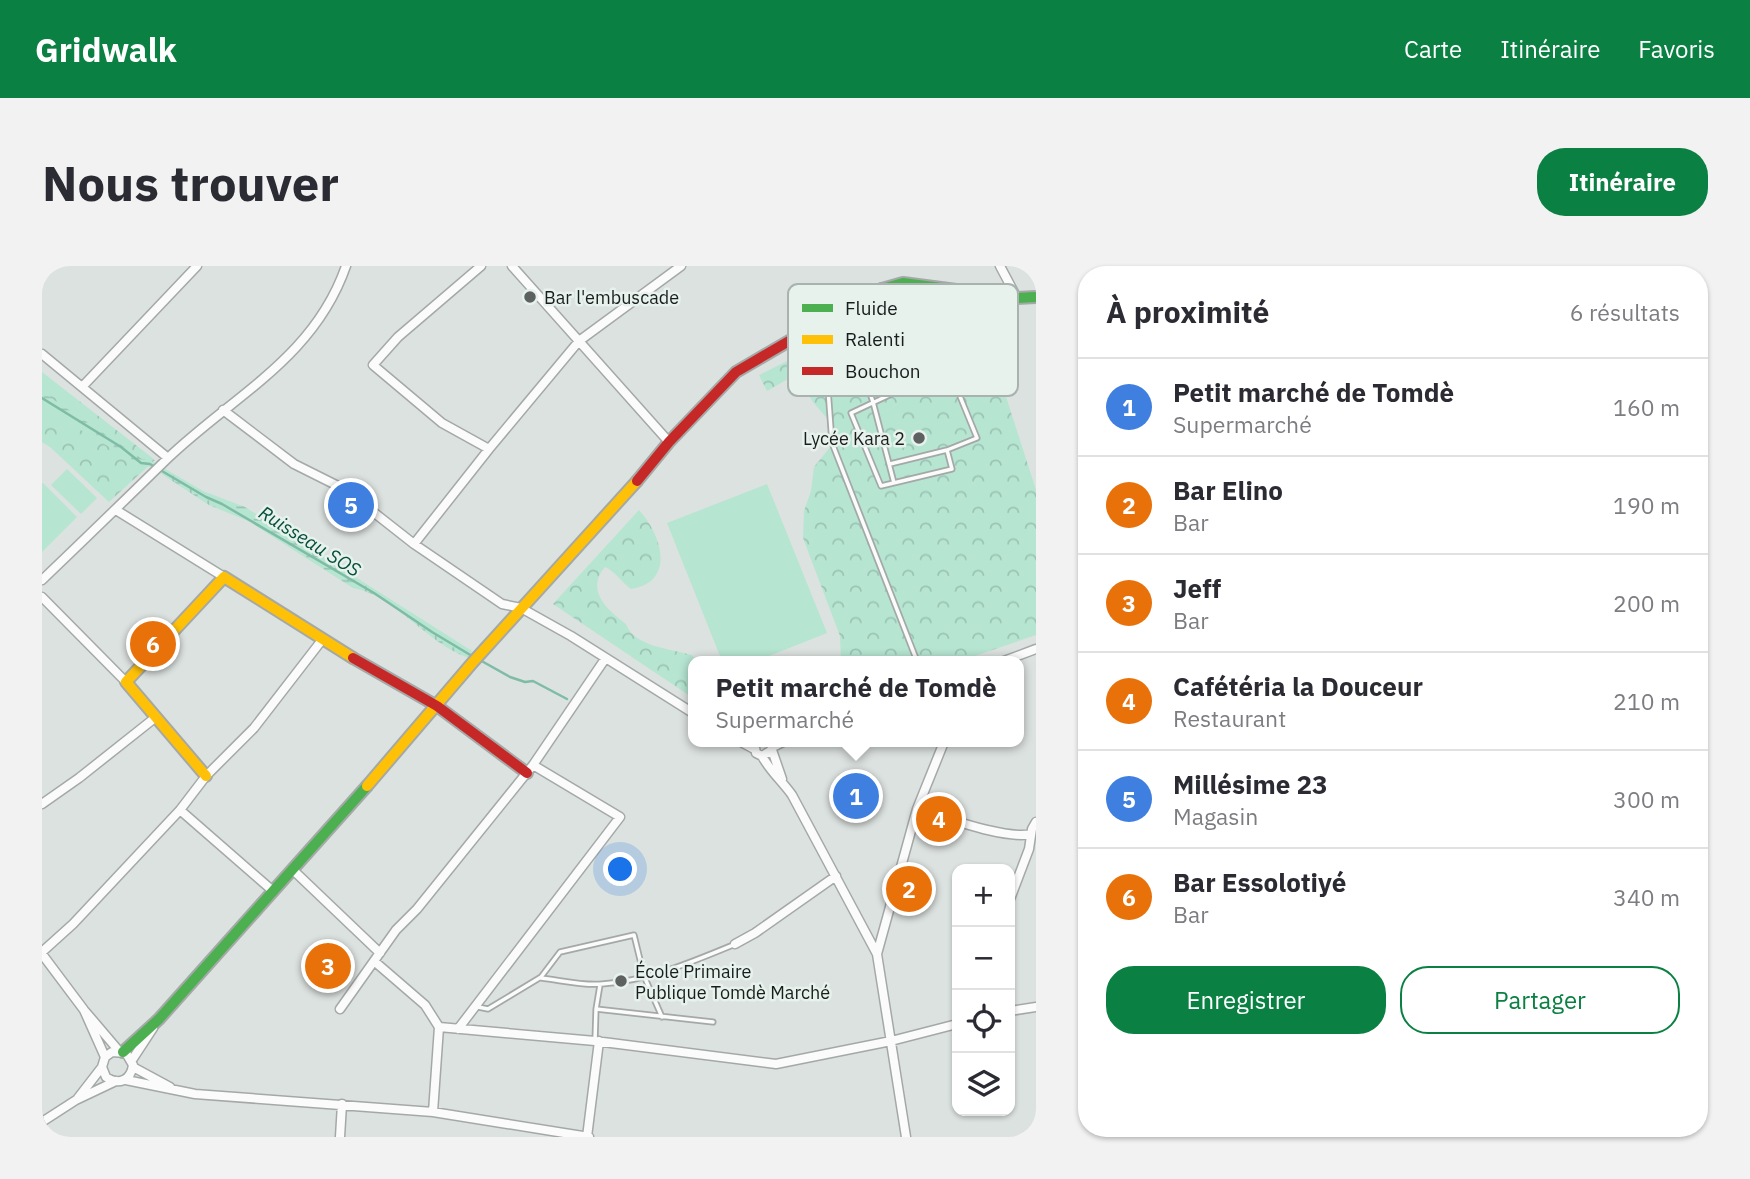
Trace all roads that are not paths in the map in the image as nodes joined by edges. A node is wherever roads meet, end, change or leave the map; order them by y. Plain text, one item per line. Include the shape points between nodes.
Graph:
1 (197, 266) edge
2 (346, 266) edge
3 (481, 266) edge
4 (512, 266) edge
5 (681, 266) edge
6 (1000, 266) edge
7 (1009, 284) edge
8 (1036, 297) edge
9 (1018, 299) edge
10 (579, 341) junction
11 (788, 342) edge
12 (42, 354) edge
13 (82, 387) junction
14 (829, 396) edge
15 (871, 396) edge
16 (890, 396) edge
17 (960, 396) edge
18 (873, 402) junction
19 (223, 410) junction
20 (669, 442) junction
21 (489, 449) junction
22 (947, 450) junction
23 (168, 458) junction
24 (890, 464) junction
25 (894, 483) junction
26 (116, 510) junction
27 (414, 544) junction
28 (224, 577) junction
29 (42, 580) edge
30 (42, 597) edge
31 (521, 608) junction
32 (322, 640) junction
33 (1036, 649) edge
34 (915, 656) edge
35 (1017, 656) edge
36 (605, 659) junction
37 (126, 682) junction
38 (437, 706) junction
39 (688, 710) edge
40 (156, 717) junction
41 (755, 747) edge
42 (771, 747) edge
43 (772, 747) edge
44 (942, 747) edge
45 (762, 756) junction
46 (530, 769) junction
47 (206, 776) junction
48 (783, 781) junction
49 (42, 804) edge
50 (917, 809) junction
51 (180, 810) junction
52 (1036, 822) edge
53 (1031, 834) junction
54 (293, 870) junction
55 (836, 876) junction
56 (1015, 886) edge
57 (273, 891) junction
58 (735, 944) joint
59 (42, 953) edge
60 (380, 953) junction
61 (877, 954) junction
62 (374, 961) junction
63 (644, 976) junction
64 (541, 977) junction
65 (600, 985) junction
66 (476, 1006) junction
67 (1036, 1007) edge
68 (340, 1009) dead end
69 (596, 1009) junction
70 (83, 1010) junction
71 (1015, 1010) edge
72 (662, 1017) junction
73 (159, 1019) junction
74 (713, 1022) dead end
75 (952, 1025) edge
76 (439, 1027) junction
77 (458, 1030) junction
78 (597, 1041) junction
79 (891, 1041) junction
80 (121, 1051) junction
81 (105, 1057) junction
82 (132, 1064) junction
83 (102, 1067) junction
84 (126, 1080) junction
85 (116, 1082) junction
86 (179, 1092) junction
87 (76, 1100) junction
88 (342, 1104) junction
89 (433, 1112) junction
90 (42, 1122) edge
91 (340, 1137) edge
92 (588, 1137) edge
93 (906, 1137) edge

1 - 13 street
2 - 19 street via 324,314 298,346 271,374
3 - 21 street via 398,337 373,365 442,423
4 - 10 street
5 - 10 street
6 - 7 street
8 - 9 street
10 - 20 street
10 - 21 street
11 - 20 street via 736,372
12 - 13 street
13 - 23 street
14 - 34 lane via 832,443
15 - 18 lane
16 - 18 lane
17 - 22 lane via 977,438
18 - 24 lane
18 - 25 lane via 851,412 881,486
19 - 23 street
19 - 27 street via 294,464 344,489
20 - 31 street
21 - 27 street
22 - 24 lane
22 - 25 lane via 952,469
23 - 26 street
24 - 25 lane
26 - 28 street
26 - 29 street
27 - 31 street via 502,604
28 - 32 street
28 - 37 street
30 - 37 street
31 - 36 street
31 - 38 street
32 - 38 street
32 - 47 street via 254,728
33 - 35 street
36 - 39 street
36 - 46 street
37 - 40 street
38 - 46 street
38 - 54 street
40 - 47 street
40 - 49 street
41 - 45 street
42 - 45 street
43 - 48 street
44 - 50 street
45 - 48 street
46 - 60 street
46 - 66 street via 620,817
47 - 51 street
48 - 55 street
50 - 53 street via 988,829
50 - 61 street
51 - 57 street
51 - 59 street
52 - 53 street
53 - 56 street
54 - 57 street
54 - 60 street
55 - 58 street
55 - 61 street
57 - 73 street
58 - 63 lane
59 - 70 street
60 - 62 street
61 - 79 street
62 - 68 street
62 - 76 street via 425,1005
63 - 64 lane via 634,935 560,951
63 - 65 lane
63 - 72 lane
64 - 65 lane
64 - 66 lane via 488,1009
65 - 69 lane
66 - 77 street
67 - 71 street
69 - 72 lane
69 - 78 lane
70 - 80 street
70 - 81 street
72 - 74 lane
73 - 80 street
73 - 82 street
75 - 79 street
76 - 77 street
76 - 89 street
77 - 78 street
78 - 79 street via 776,1064
78 - 92 street
79 - 93 street
80 - 81 street
80 - 82 street
81 - 83 street
82 - 84 street
82 - 86 street
83 - 85 street via 106,1077
83 - 87 street
84 - 85 street
84 - 86 street
85 - 87 street
86 - 88 street
87 - 90 street
88 - 89 street
88 - 91 street
89 - 92 street

